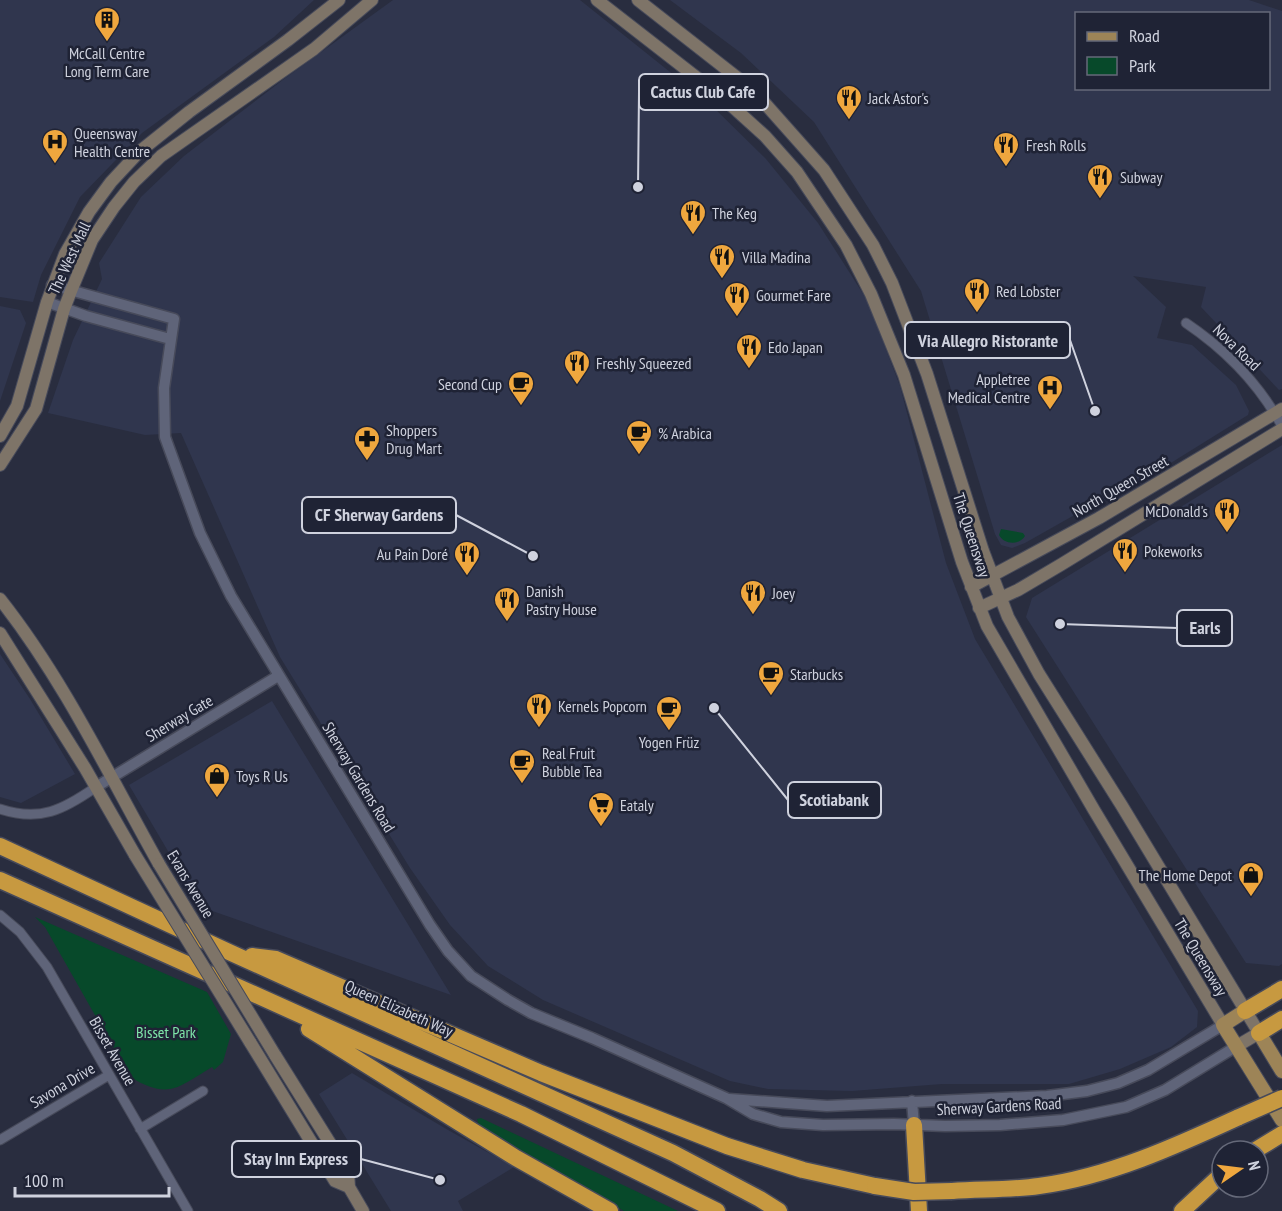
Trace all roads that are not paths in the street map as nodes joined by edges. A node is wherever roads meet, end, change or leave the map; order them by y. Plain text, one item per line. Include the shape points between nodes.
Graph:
1 (339, 0) edge
2 (372, 0) edge
3 (597, 0) edge
4 (638, 0) edge
5 (52, 285) junction
6 (71, 291) junction
7 (47, 302) junction
8 (64, 309) junction
9 (1186, 323) dead end
10 (170, 339) junction
11 (904, 375) junction
12 (934, 397) junction
13 (1278, 411) edge
14 (1282, 427) edge
15 (0, 436) edge
16 (0, 465) edge
17 (992, 575) junction
18 (971, 587) junction
19 (1002, 598) junction
20 (0, 599) edge
21 (980, 608) junction
22 (0, 633) edge
23 (278, 676) junction
24 (111, 777) junction
25 (96, 787) junction
26 (0, 808) edge
27 (0, 846) edge
28 (0, 880) edge
29 (0, 915) edge
30 (229, 952) junction
31 (1282, 988) edge
32 (263, 1000) junction
33 (1245, 1011) junction
34 (1282, 1019) edge
35 (1223, 1025) junction
36 (1259, 1033) junction
37 (1237, 1046) junction
38 (1282, 1071) edge
39 (109, 1075) junction
40 (203, 1091) dead end
41 (726, 1098) junction
42 (1282, 1098) edge
43 (912, 1101) junction
44 (894, 1102) junction
45 (1282, 1120) edge
46 (894, 1124) junction
47 (914, 1125) junction
48 (140, 1129) junction
49 (0, 1140) edge
50 (1210, 1185) edge
51 (349, 1187) junction
52 (184, 1209) edge
53 (363, 1211) edge
54 (610, 1211) edge
55 (717, 1211) edge
56 (779, 1211) edge
57 (919, 1211) edge
58 (1182, 1211) edge

1 - 5 main road, The West Mall via 139,152 89,212
2 - 6 main road, The West Mall via 314,49 161,156 134,182 92,240
3 - 11 main road, The Queensway via 738,111 797,172 846,245
4 - 12 main road, The Queensway via 753,90 824,170 873,245 892,283
5 - 6 street
5 - 7 main road, The West Mall
6 - 8 main road, The West Mall
6 - 10 street, Sherway Gardens Road via 174,319
7 - 8 street
7 - 15 main road, The West Mall via 17,406
8 - 10 street
8 - 16 main road, The West Mall via 36,409
9 - 13 street, Nova Road via 1241,369
10 - 23 street, Sherway Gardens Road via 164,401 169,450 213,562
11 - 12 main road via 913,387
11 - 18 main road, The Queensway
12 - 17 main road, The Queensway
13 - 14 street, Nova Road
13 - 17 main road, North Queen Street via 1100,518
14 - 19 main road, North Queen Street
17 - 18 main road, North Queen Street
17 - 19 main road, The Queensway
18 - 21 main road, The Queensway
19 - 21 main road, North Queen Street
19 - 33 main road, The Queensway via 1039,674
20 - 24 main road, Evans Avenue via 32,641
21 - 35 main road, The Queensway via 1017,679
22 - 25 main road, Evans Avenue
23 - 24 street, Sherway Gate
23 - 41 street, Sherway Gardens Road via 424,917 471,976 531,1013
24 - 25 street, Sherway Gate
24 - 51 main road, Evans Avenue, bridge via 159,864 348,1172
25 - 26 street via 45,814 22,814
25 - 51 main road, Evans Avenue, bridge via 335,1181
27 - 30 highway, Queen Elizabeth Way
28 - 32 highway
29 - 39 street, Bisset Avenue via 41,958
30 - 42 highway, bridge via 276,959 541,1073 727,1146 803,1170 914,1192 1040,1186 1103,1172
30 - 56 highway, Queen Elizabeth Way via 673,1153
31 - 33 highway
32 - 54 highway via 516,1158
32 - 55 highway via 521,1114
33 - 35 main road, Sherway Gardens Road
33 - 36 main road, The Queensway
34 - 36 highway
35 - 37 main road, The Queensway
35 - 43 street, Sherway Gardens Road via 1148,1070 1087,1091
36 - 37 main road, Sherway Gardens Road
36 - 38 main road, The Queensway
37 - 45 main road, The Queensway
37 - 47 street, Sherway Gardens Road via 1165,1090 1126,1107 1063,1120
39 - 48 street, Bisset Avenue
39 - 49 street, Savona Drive
40 - 48 street
41 - 44 street, Sherway Gardens Road via 827,1106
41 - 46 street, Sherway Gardens Road via 753,1114 781,1122
43 - 44 street, Sherway Gardens Road
43 - 47 street
44 - 46 street
46 - 47 street, Sherway Gardens Road
47 - 57 highway
48 - 52 street, Bisset Avenue
50 - 58 highway
51 - 53 main road, Evans Avenue

